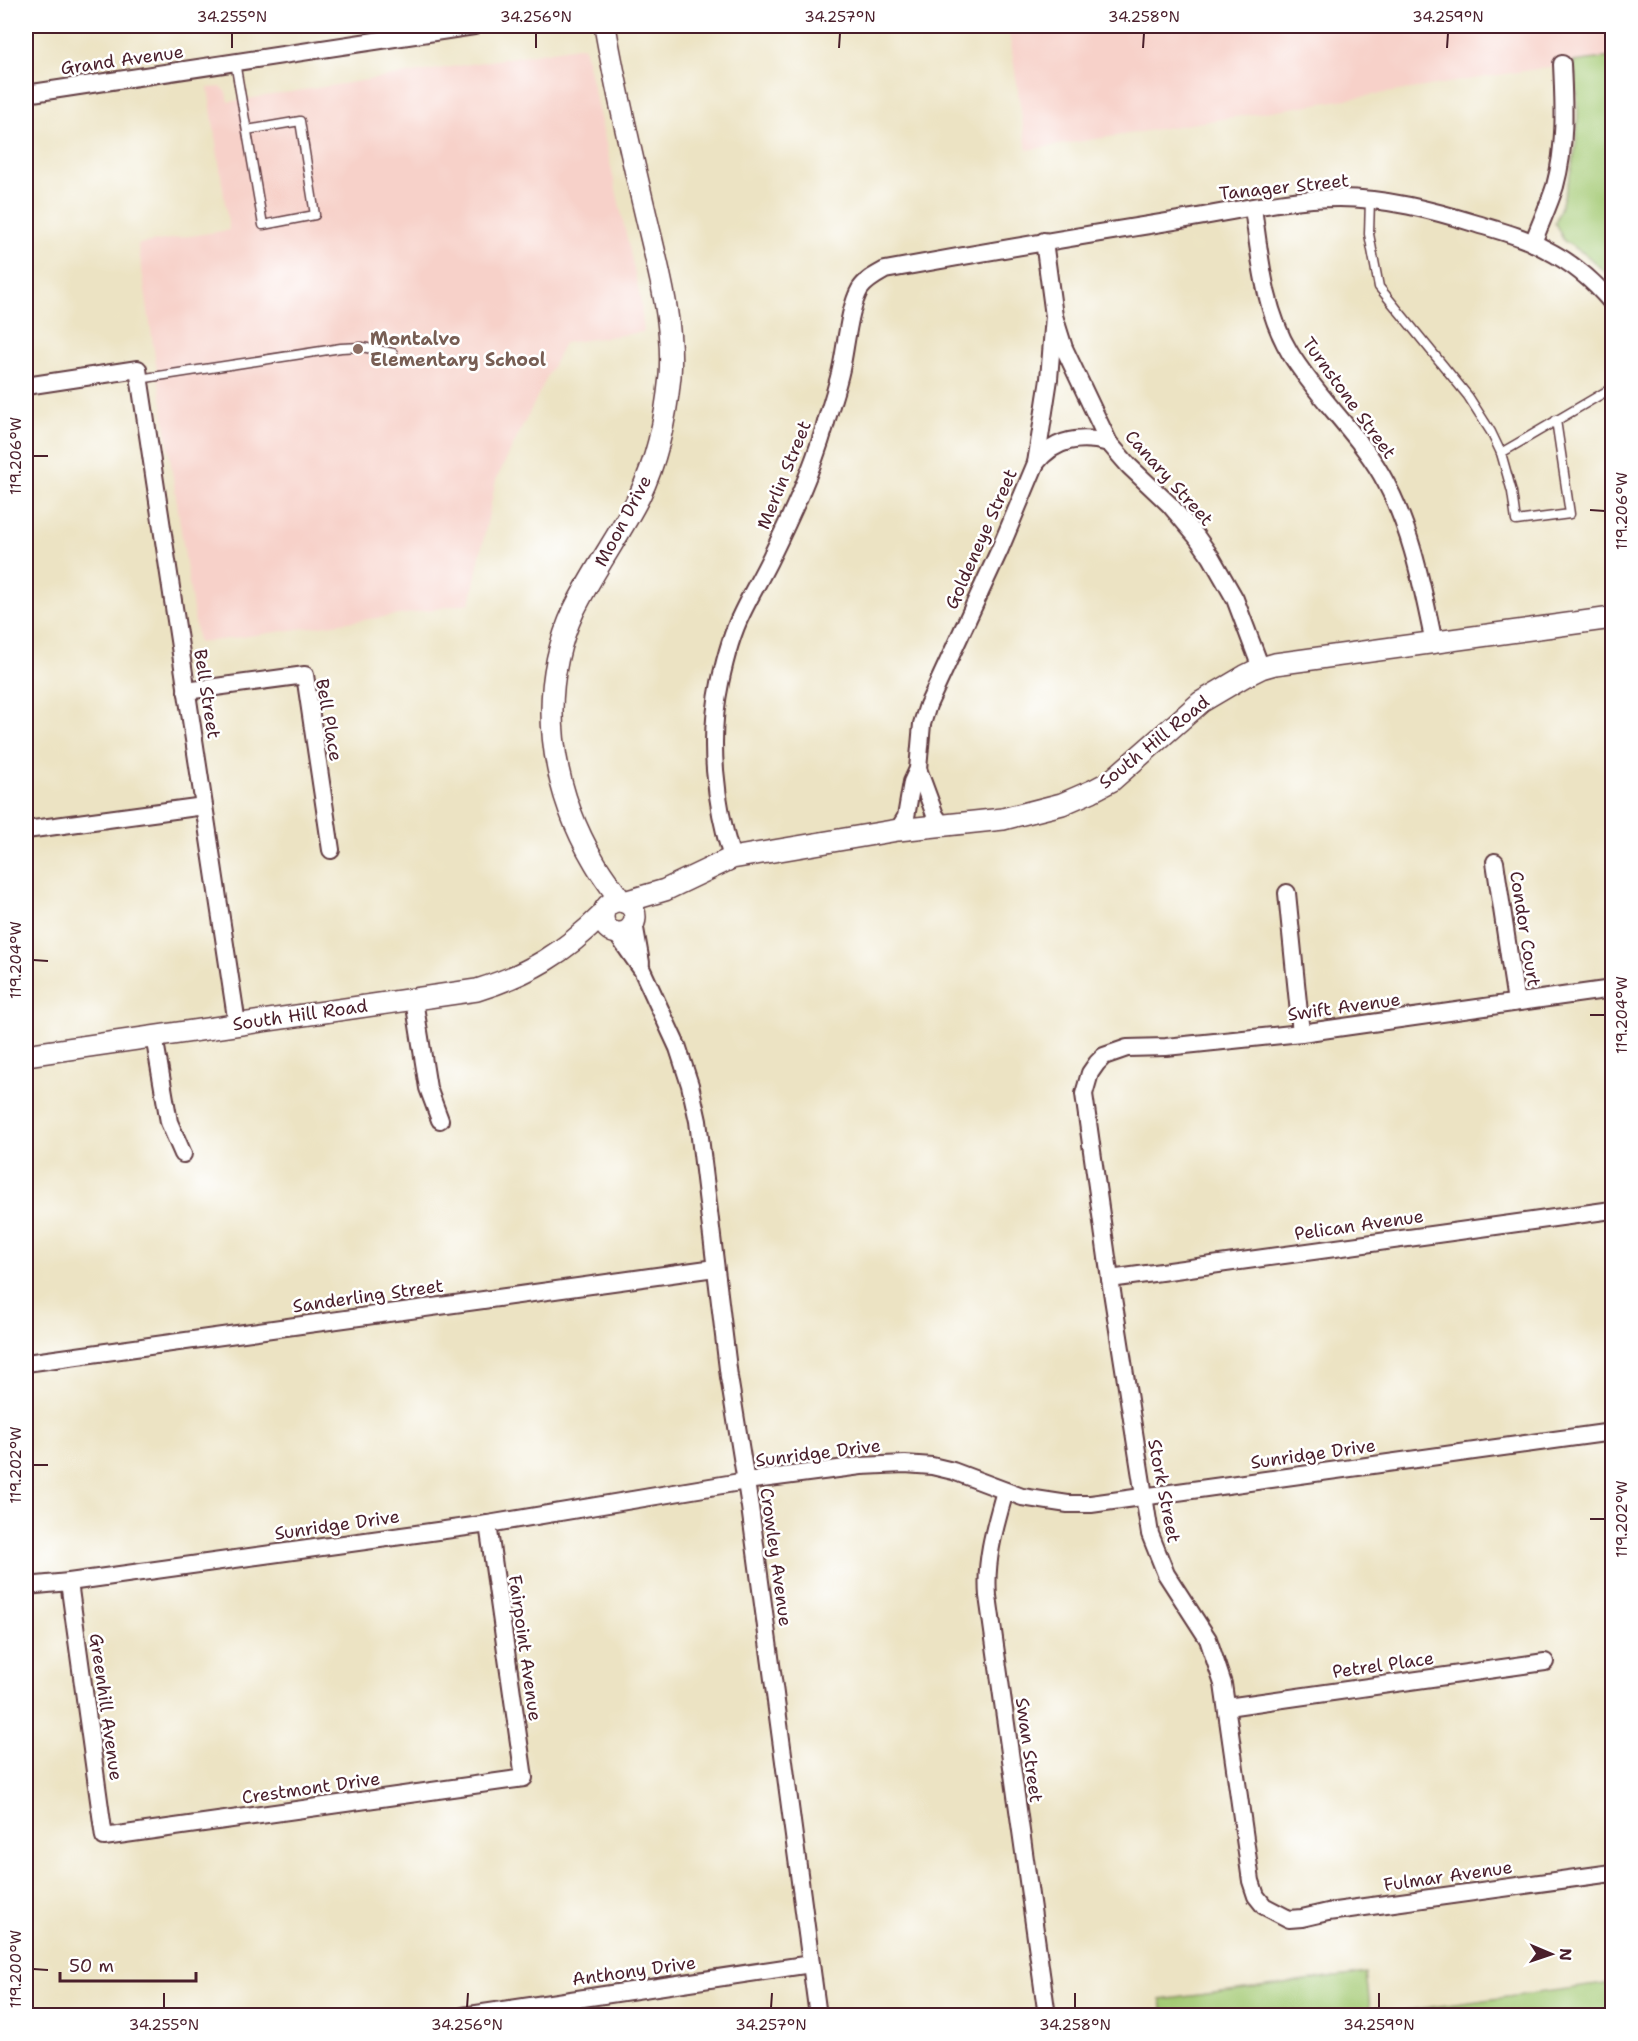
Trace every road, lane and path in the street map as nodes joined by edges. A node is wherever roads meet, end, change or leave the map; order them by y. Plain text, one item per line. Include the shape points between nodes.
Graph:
1 (474, 26) edge
2 (605, 26) edge
3 (235, 63) junction
4 (1562, 64) dead end
5 (26, 94) edge
6 (247, 130) junction
7 (1370, 199) junction
8 (1253, 208) junction
9 (1044, 241) junction
10 (1533, 243) junction
11 (1612, 303) edge
12 (1054, 316) junction
13 (393, 353) dead end
14 (138, 374) junction
15 (26, 386) edge
16 (1612, 388) edge
17 (1556, 420) junction
18 (1109, 443) junction
19 (1501, 453) junction
20 (1035, 463) junction
21 (1612, 618) edge
22 (1434, 643) junction
23 (1261, 668) junction
24 (186, 691) junction
25 (918, 769) junction
26 (204, 806) junction
27 (942, 825) junction
28 (26, 830) edge
29 (898, 830) junction
30 (331, 850) dead end
31 (732, 858) junction
32 (1495, 862) dead end
33 (1287, 893) dead end
34 (619, 917) junction
35 (1612, 989) edge
36 (414, 1000) junction
37 (1516, 1002) junction
38 (237, 1024) junction
39 (1301, 1033) junction
40 (154, 1036) junction
41 (26, 1055) edge
42 (1090, 1073) joint
43 (440, 1120) dead end
44 (183, 1154) dead end
45 (1612, 1210) edge
46 (715, 1268) junction
47 (1110, 1279) junction
48 (26, 1363) edge
49 (1612, 1432) edge
50 (746, 1481) junction
51 (1005, 1491) junction
52 (1143, 1497) junction
53 (488, 1524) junction
54 (69, 1582) junction
55 (26, 1586) edge
56 (1545, 1662) dead end
57 (1227, 1707) junction
58 (524, 1778) joint
59 (104, 1837) joint
60 (1612, 1873) edge
61 (1289, 1919) joint
62 (811, 1964) junction
63 (463, 2016) edge
64 (818, 2016) edge
65 (1047, 2016) edge

1 - 3 street, Grand Avenue
2 - 34 street, Moon Drive via 615,86 661,281 670,373 665,415 651,468 574,610 562,643 552,697 551,729 563,792
3 - 5 street, Grand Avenue
3 - 6 lane
4 - 10 street via 1563,149 1555,187
6 - 6 lane via 263,225 315,215 300,121
7 - 8 street, Tanager Street via 1337,198
7 - 10 street, Tanager Street via 1458,218
7 - 19 lane via 1369,234 1379,287 1468,396
8 - 9 street, Tanager Street
8 - 22 street, Turnstone Street via 1266,290 1276,325 1290,354 1359,440 1381,474 1413,548
9 - 12 street, Canary Street
9 - 31 street, Merlin Street via 885,270 861,288 822,436 799,499 741,615 720,684 714,720 718,798
10 - 11 street, Tanager Street via 1572,266
12 - 18 street, Canary Street via 1064,348
12 - 20 street, Goldeneye Street via 1049,380
13 - 14 lane via 362,347 341,348
14 - 15 street
14 - 24 street, Bell Street
16 - 17 lane
17 - 19 lane
17 - 19 lane via 1570,514 1516,521
18 - 20 street via 1088,439 1053,445
18 - 23 street, Canary Street via 1196,536 1235,599
20 - 25 street, Goldeneye Street via 928,705
21 - 22 street, South Hill Road
22 - 23 street, South Hill Road
23 - 27 street, South Hill Road via 1201,702 1127,768 1092,791 1062,804 1003,819
24 - 26 street, Bell Street
24 - 30 street, Bell Place via 304,675
25 - 27 street, Goldeneye Street
25 - 29 street, Goldeneye Street via 906,817
26 - 28 street
26 - 38 street, Bell Street
27 - 29 street, South Hill Road
29 - 31 street, South Hill Road
31 - 34 street, South Hill Road
32 - 37 street, Condor Court
33 - 39 street
34 - 36 street, South Hill Road via 504,982
34 - 46 street, Crowley Avenue via 678,1048 690,1085 698,1121
35 - 37 street, Swift Avenue
36 - 38 street, South Hill Road
36 - 43 street via 428,1088
37 - 39 street, Swift Avenue
38 - 40 street, South Hill Road
39 - 42 street, Swift Avenue via 1127,1048 1104,1056
40 - 41 street, South Hill Road
40 - 44 street via 169,1122
42 - 47 street, Stork Street via 1084,1094 1085,1109
45 - 47 street, Pelican Avenue
46 - 48 street, Sanderling Street
46 - 50 street, Crowley Avenue
47 - 52 street, Stork Street
49 - 52 street, Sunridge Drive
50 - 51 street, Sunridge Drive via 905,1464 953,1471
50 - 53 street, Sunridge Drive
50 - 62 street, Crowley Avenue
51 - 52 street, Sunridge Drive via 1068,1504
51 - 65 street, Swan Street via 986,1574
52 - 57 street, Stork Street via 1157,1555 1208,1639
53 - 54 street, Sunridge Drive
53 - 58 street, Fairpoint Avenue
54 - 55 street, Sunridge Drive
54 - 59 street, Greenhill Avenue
56 - 57 street, Petrel Place
57 - 61 street, Stork Street via 1251,1881 1264,1906
58 - 59 street, Crestmont Drive
60 - 61 street, Fulmar Avenue
62 - 63 street, Anthony Drive
62 - 64 street, Crowley Avenue

